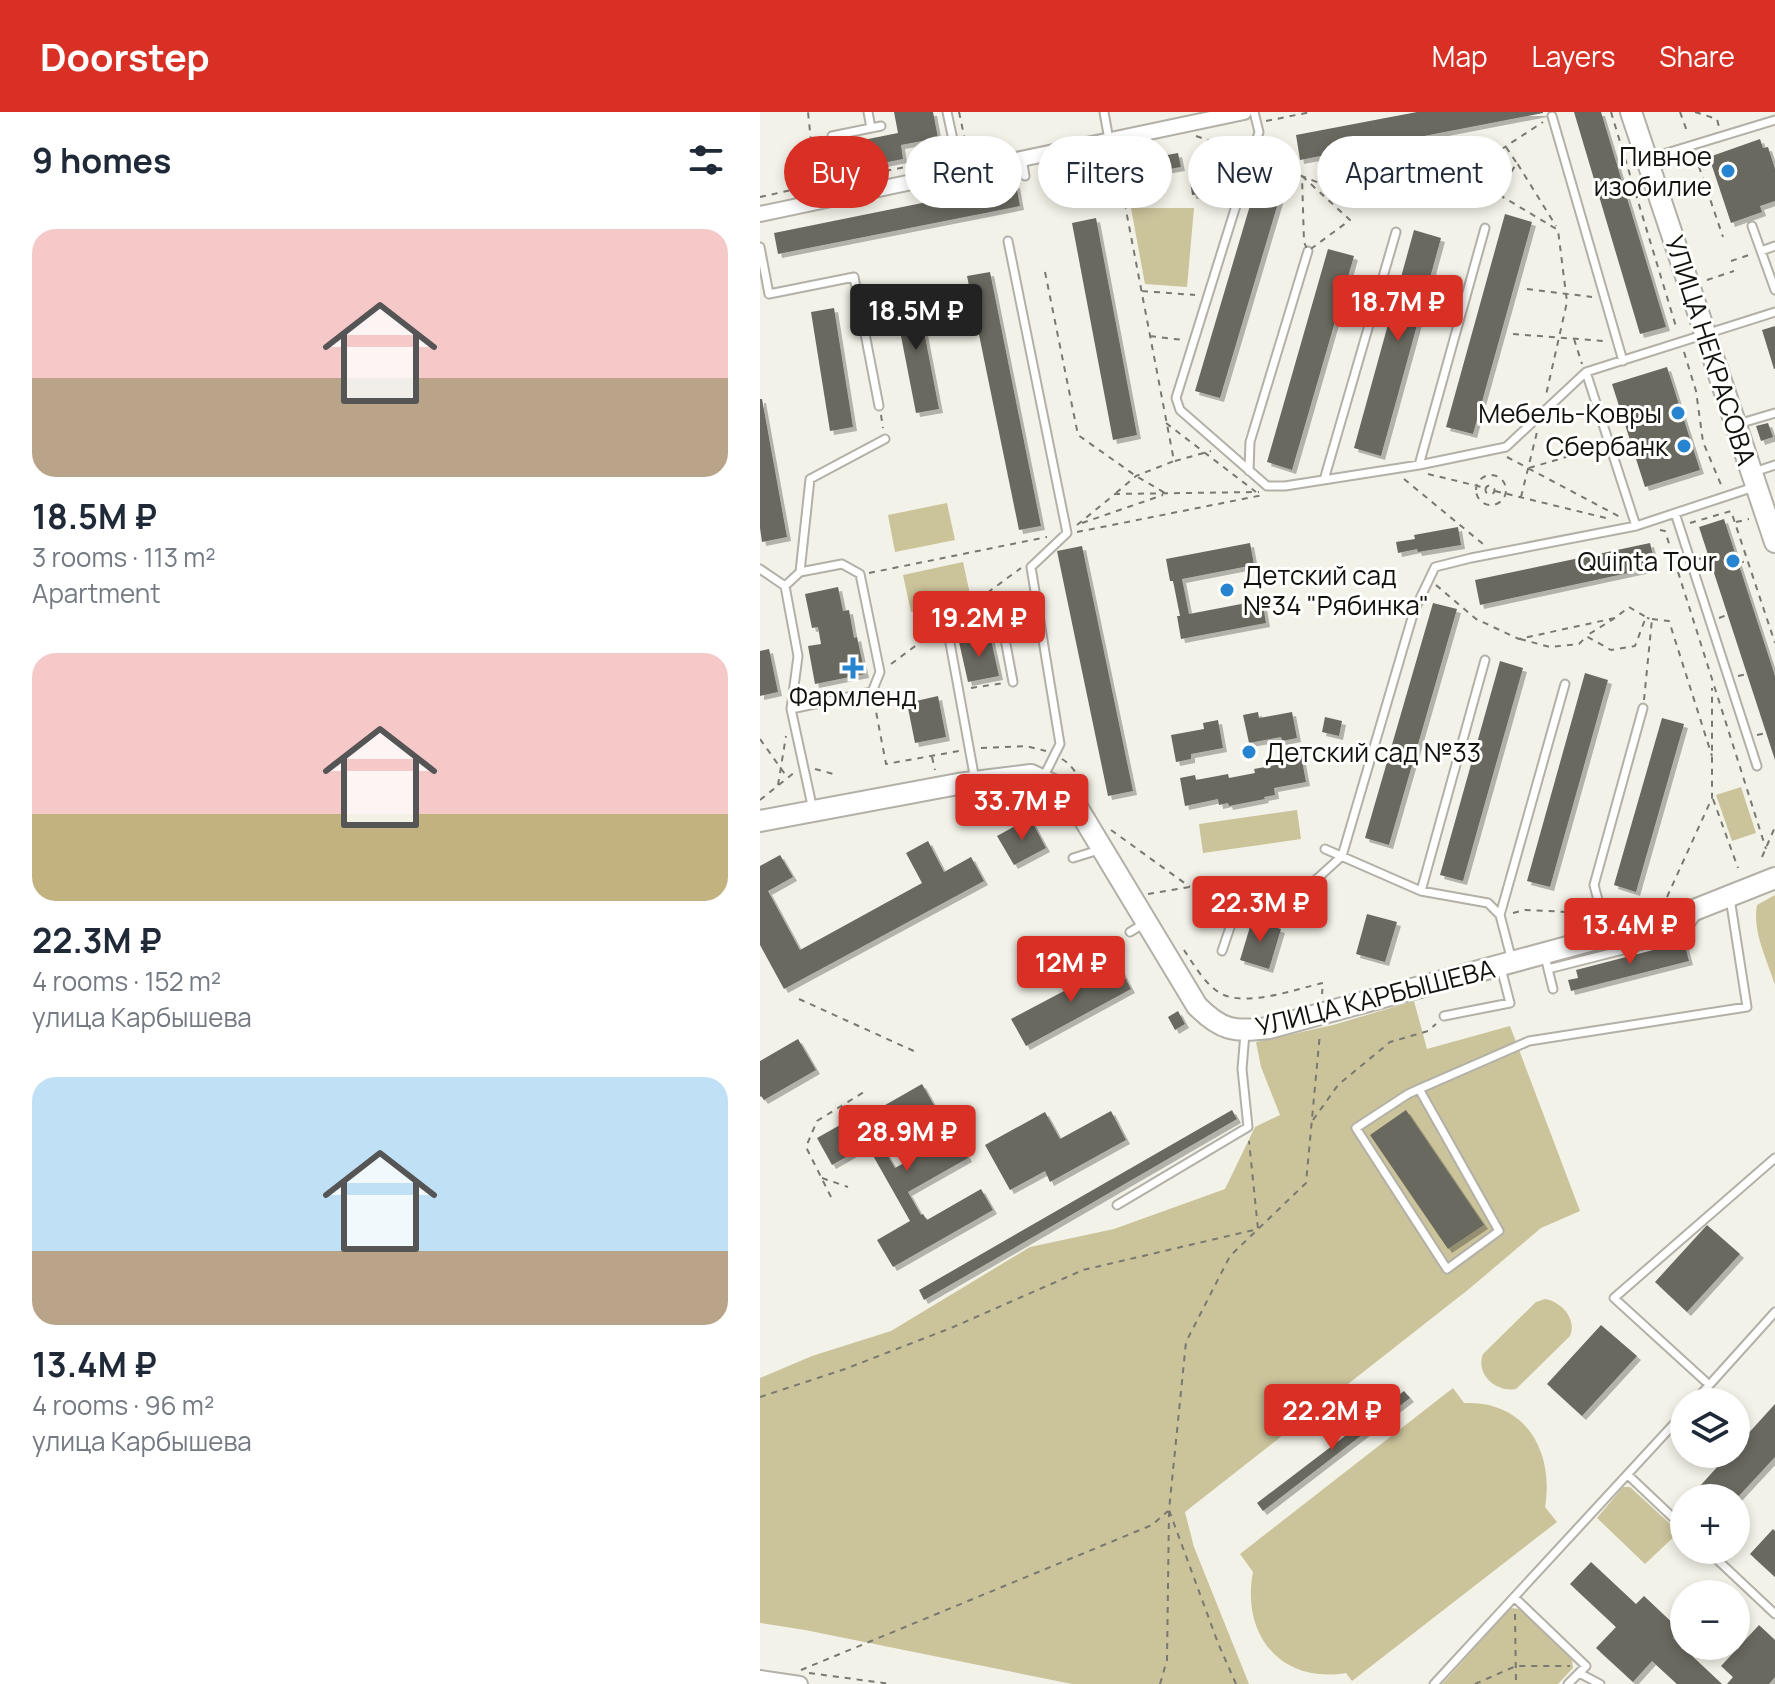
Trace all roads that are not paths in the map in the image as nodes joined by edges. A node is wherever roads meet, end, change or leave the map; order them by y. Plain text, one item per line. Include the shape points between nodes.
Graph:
1 (868, 112) edge
2 (947, 112) edge
3 (1104, 112) edge
4 (1244, 112) edge
5 (1254, 112) edge
6 (1631, 112) edge
7 (1552, 116) road end
8 (1773, 121) edge
9 (881, 126) dead end
10 (871, 128) junction
11 (1775, 131) edge
12 (832, 136) edge
13 (952, 136) edge
14 (1108, 136) edge
15 (1146, 136) edge
16 (1038, 156) edge
17 (1022, 159) joint
18 (1647, 159) junction
19 (1025, 176) dead end
20 (788, 208) edge
21 (760, 214) edge
22 (1752, 226) dead end
23 (1485, 228) dead end
24 (1396, 232) dead end
25 (1008, 241) dead end
26 (1775, 246) edge
27 (760, 247) edge
28 (1308, 251) road end
29 (1761, 251) junction
30 (1775, 290) edge
31 (1775, 312) edge
32 (1707, 335) junction
33 (1623, 361) junction
34 (1586, 372) junction
35 (879, 406) road end
36 (1775, 413) edge
37 (1736, 424) junction
38 (885, 439) road end
39 (1419, 465) junction
40 (1775, 465) edge
41 (1249, 471) junction
42 (1754, 479) junction
43 (1324, 480) junction
44 (1675, 513) junction
45 (1636, 526) junction
46 (1775, 541) edge
47 (760, 569) edge
48 (800, 572) junction
49 (785, 586) junction
50 (1485, 660) dead end
51 (1013, 682) road end
52 (1565, 684) dead end
53 (1643, 708) road end
54 (791, 709) junction
55 (1757, 766) dead end
56 (1042, 780) junction
57 (976, 782) junction
58 (814, 812) junction
59 (760, 821) edge
60 (1102, 849) junction
61 (1325, 849) dead end
62 (1342, 856) junction
63 (1073, 858) dead end
64 (1775, 878) edge
65 (1421, 891) junction
66 (1730, 896) junction
67 (1705, 906) junction
68 (1500, 915) junction
69 (1608, 937) junction
70 (1222, 951) dead end
71 (1546, 961) junction
72 (1506, 964) junction
73 (1553, 989) dead end
74 (1444, 1016) road end
75 (1245, 1030) junction
76 (1419, 1089) junction
77 (1775, 1158) edge
78 (1766, 1166) junction
79 (1775, 1173) edge
80 (1117, 1205) dead end
81 (1775, 1312) edge
82 (1705, 1381) dead end
83 (1707, 1388) edge
84 (1670, 1428) edge
85 (1628, 1475) junction
86 (1670, 1515) edge
87 (1722, 1564) edge
88 (1514, 1597) junction
89 (1775, 1614) edge
90 (1579, 1673) junction
91 (760, 1678) edge
92 (800, 1684) edge
93 (1434, 1684) edge
94 (1568, 1684) edge
95 (1600, 1684) edge

1 - 10 lane
2 - 13 lane
3 - 14 lane
4 - 15 street
5 - 41 lane via 1259,132 1176,398 1180,410
6 - 18 street, УЛИЦА НЕКРАСОВА
7 - 33 lane
8 - 11 lane
8 - 18 lane
9 - 10 lane
10 - 12 lane
16 - 17 street
17 - 19 lane
18 - 32 street, УЛИЦА НЕКРАСОВА
20 - 21 street
22 - 29 lane
23 - 39 lane
24 - 43 lane
25 - 56 lane via 1067,533 1031,567 1060,744
26 - 29 lane
27 - 35 lane via 769,294 854,277
28 - 41 lane via 1250,442
29 - 30 lane
31 - 32 lane
32 - 33 lane
32 - 37 street, УЛИЦА НЕКРАСОВА
33 - 34 lane
34 - 39 lane via 1506,447
34 - 45 lane
36 - 37 lane
37 - 42 street, УЛИЦА НЕКРАСОВА
38 - 48 lane via 810,479
39 - 43 lane
40 - 42 lane
41 - 43 lane via 1267,486
42 - 44 lane via 1726,496
42 - 46 street, УЛИЦА НЕКРАСОВА
44 - 45 lane
44 - 55 lane
45 - 62 lane via 1435,567 1414,611
47 - 49 lane
48 - 49 lane
48 - 54 lane via 842,564 860,574 880,672 872,692
49 - 54 lane via 798,656
50 - 65 lane
51 - 57 lane via 1002,623 948,632
52 - 68 lane
53 - 69 lane via 1594,885
54 - 58 lane
56 - 57 street via 1031,775
56 - 60 street, УЛИЦА КАРБЫШЕВА via 1077,807
57 - 58 street
58 - 59 street
60 - 63 lane
60 - 75 street, УЛИЦА КАРБЫШЕВА via 1138,927 1197,1006 1212,1021
61 - 62 lane
62 - 65 lane
62 - 70 lane via 1287,906 1261,896 1238,904
64 - 66 street, УЛИЦА КАРБЫШЕВА
65 - 68 lane via 1488,903
66 - 67 street, УЛИЦА КАРБЫШЕВА
66 - 76 lane via 1747,1007 1529,1041
67 - 69 street, УЛИЦА КАРБЫШЕВА
67 - 71 lane via 1682,935
68 - 72 lane
69 - 71 street, УЛИЦА КАРБЫШЕВА
71 - 72 street, УЛИЦА КАРБЫШЕВА
71 - 73 lane
72 - 74 lane via 1510,1003
72 - 75 street, УЛИЦА КАРБЫШЕВА
75 - 80 lane via 1242,1069 1248,1127
76 - 76 lane via 1356,1128 1447,1269 1499,1231
77 - 78 lane
78 - 79 lane
78 - 82 lane via 1614,1298
81 - 83 lane
84 - 85 lane
85 - 86 lane
85 - 88 lane
87 - 89 lane
88 - 90 lane via 1586,1666
88 - 93 lane
90 - 94 lane
90 - 95 lane
91 - 92 street

